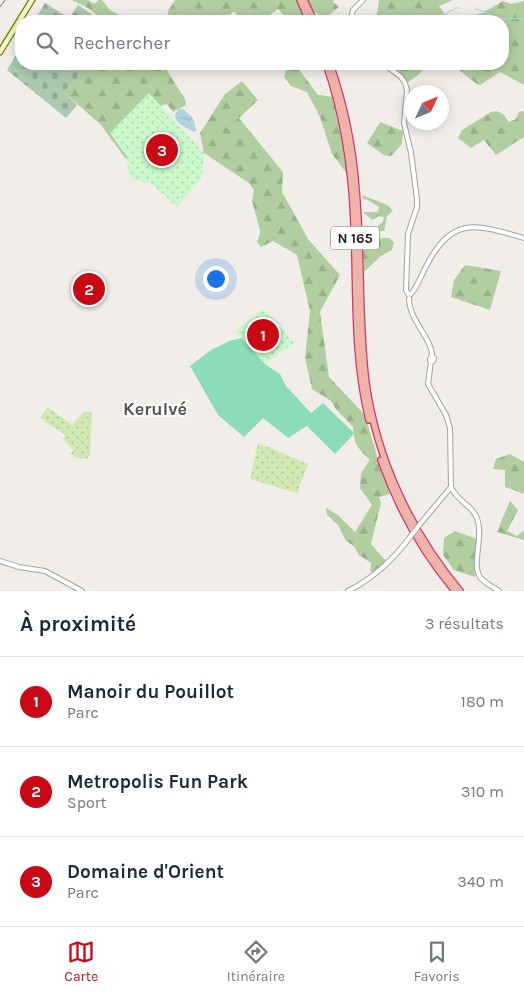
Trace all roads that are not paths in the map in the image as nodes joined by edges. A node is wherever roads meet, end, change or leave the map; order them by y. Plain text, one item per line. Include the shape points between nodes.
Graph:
1 (32, 0) edge
2 (300, 0) edge
3 (304, 0) edge
4 (363, 0) edge
5 (23, 15) edge
6 (306, 15) edge
7 (311, 15) edge
8 (352, 15) edge
9 (15, 28) edge
10 (0, 52) edge
11 (328, 70) edge
12 (332, 70) edge
13 (391, 70) edge
14 (524, 238) edge
15 (409, 295) junction
16 (451, 487) junction
17 (0, 561) edge
18 (436, 566) junction
19 (82, 591) edge
20 (348, 591) edge
21 (450, 591) edge
22 (455, 591) edge
23 (460, 591) edge
24 (499, 591) edge

1 - 5 main road
2 - 6 highway
3 - 7 highway
4 - 8 street
9 - 10 main road
11 - 18 highway, N 165 via 348,157 354,215 359,358 368,415 394,493 411,528
12 - 23 highway, N 165 via 345,116 355,176 361,329 372,414 383,455 404,506 434,558
13 - 15 street via 405,83 407,90 404,123 417,199 406,247 406,290
14 - 15 street via 480,227 449,234 437,247
15 - 16 street via 410,311 432,349 428,384 450,428
16 - 20 street, bridge via 384,568
16 - 24 street via 478,523 478,574
17 - 19 street via 45,571
18 - 21 highway
18 - 22 highway, N 165

